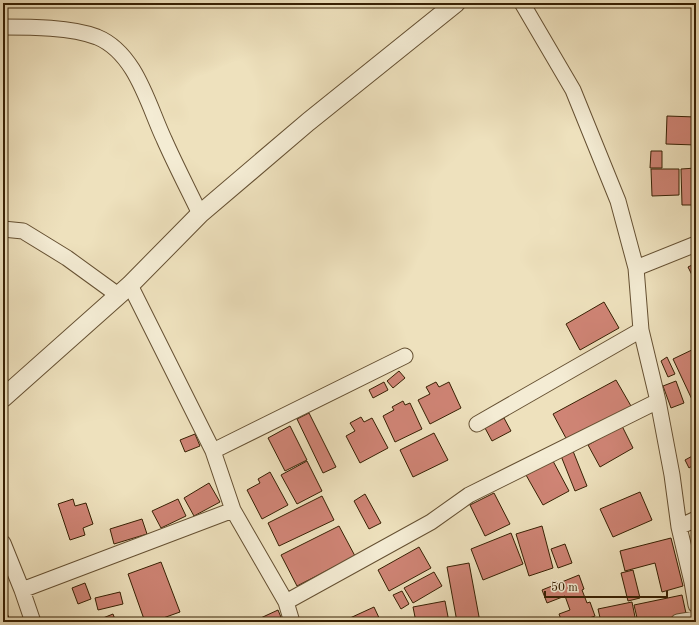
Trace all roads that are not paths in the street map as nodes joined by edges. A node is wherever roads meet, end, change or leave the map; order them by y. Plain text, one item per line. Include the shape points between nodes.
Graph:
1 (456, 3) edge
2 (522, 3) edge
3 (3, 27) edge
4 (200, 214) junction
5 (3, 229) edge
6 (696, 244) edge
7 (636, 268) junction
8 (124, 290) junction
9 (641, 330) junction
10 (405, 356) dead end
11 (3, 398) edge
12 (658, 401) junction
13 (477, 424) dead end
14 (213, 451) junction
15 (232, 510) junction
16 (696, 519) edge
17 (679, 527) junction
18 (3, 543) edge
19 (22, 590) junction
20 (286, 602) junction
21 (696, 605) edge
22 (696, 619) edge
23 (32, 622) edge
24 (292, 622) edge
25 (678, 622) edge

1 - 4 street via 308,122
2 - 7 street via 573,90 618,201
3 - 4 street via 80,32 98,38 115,48 132,68 144,90 173,160
4 - 8 street
5 - 8 street via 23,231
6 - 7 street
7 - 9 street
8 - 11 street
8 - 14 street
9 - 12 street
9 - 13 street
10 - 14 street
12 - 17 street
12 - 20 street via 469,496 431,522
14 - 15 street
15 - 19 street
15 - 20 street
16 - 17 street
17 - 21 street
18 - 19 street
19 - 23 street
20 - 24 street
22 - 25 street

